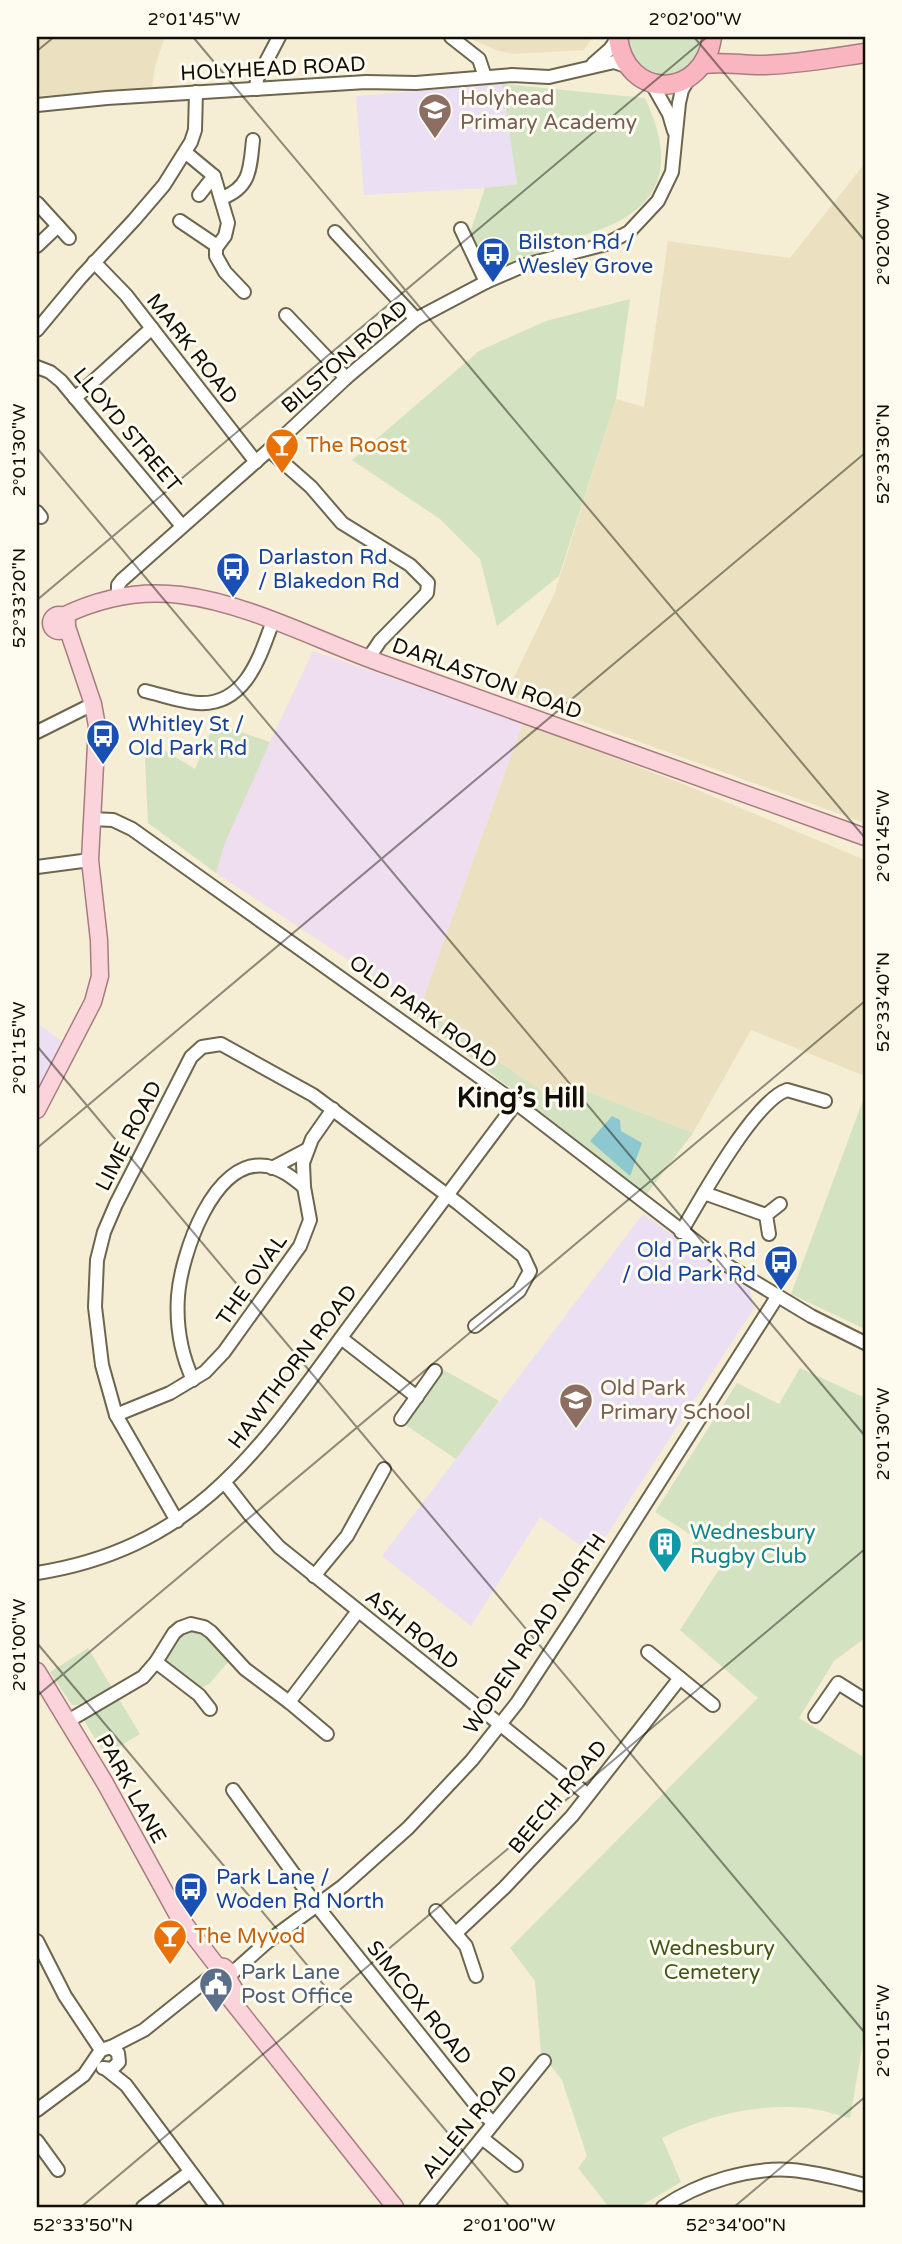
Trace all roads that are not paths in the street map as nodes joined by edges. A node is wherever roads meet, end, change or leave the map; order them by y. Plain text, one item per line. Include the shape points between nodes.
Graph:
1 (279, 37) edge
2 (451, 37) edge
3 (618, 37) edge
4 (712, 37) edge
5 (865, 53) edge
6 (704, 64) junction
7 (630, 68) junction
8 (578, 71) junction
9 (485, 77) junction
10 (690, 77) junction
11 (652, 84) junction
12 (256, 89) junction
13 (196, 92) junction
14 (37, 104) edge
15 (253, 140) dead end
16 (677, 141) junction
17 (185, 152) junction
18 (214, 176) junction
19 (199, 195) dead end
20 (222, 198) junction
21 (37, 204) edge
22 (180, 220) dead end
23 (58, 226) junction
24 (461, 229) dead end
25 (335, 232) dead end
26 (69, 238) dead end
27 (37, 246) edge
28 (217, 246) junction
29 (94, 262) junction
30 (486, 282) junction
31 (244, 292) dead end
32 (42, 314) edge
33 (286, 315) dead end
34 (416, 319) junction
35 (152, 328) junction
36 (37, 330) edge
37 (37, 367) edge
38 (346, 378) junction
39 (75, 398) junction
40 (270, 450) junction
41 (256, 462) junction
42 (182, 526) junction
43 (118, 597) junction
44 (273, 621) junction
45 (54, 623) edge
46 (369, 659) junction
47 (145, 691) dead end
48 (93, 705) junction
49 (37, 732) edge
50 (91, 819) junction
51 (865, 837) edge
52 (90, 860) junction
53 (37, 867) edge
54 (825, 1101) dead end
55 (516, 1103) junction
56 (37, 1110) edge
57 (333, 1110) junction
58 (307, 1149) junction
59 (272, 1168) junction
60 (304, 1187) junction
61 (705, 1193) junction
62 (448, 1195) junction
63 (780, 1204) dead end
64 (766, 1215) junction
65 (681, 1232) junction
66 (769, 1234) dead end
67 (777, 1297) junction
68 (475, 1326) dead end
69 (341, 1338) junction
70 (865, 1343) edge
71 (435, 1371) dead end
72 (193, 1380) junction
73 (417, 1397) junction
74 (116, 1415) junction
75 (401, 1419) dead end
76 (384, 1469) dead end
77 (225, 1483) junction
78 (177, 1521) junction
79 (37, 1573) edge
80 (314, 1576) junction
81 (358, 1611) junction
82 (648, 1651) dead end
83 (156, 1662) junction
84 (37, 1671) edge
85 (680, 1678) junction
86 (865, 1700) edge
87 (289, 1702) junction
88 (713, 1705) dead end
89 (210, 1709) dead end
90 (815, 1716) dead end
91 (68, 1721) junction
92 (500, 1724) junction
93 (327, 1734) dead end
94 (233, 1790) dead end
95 (588, 1795) junction
96 (317, 1906) junction
97 (436, 1912) dead end
98 (456, 1933) junction
99 (37, 1941) edge
100 (476, 1976) dead end
101 (219, 1977) junction
102 (110, 2055) junction
103 (544, 2061) dead end
104 (105, 2069) junction
105 (84, 2075) junction
106 (126, 2085) junction
107 (37, 2110) edge
108 (493, 2123) junction
109 (482, 2137) junction
110 (37, 2141) edge
111 (516, 2165) dead end
112 (58, 2170) dead end
113 (190, 2172) junction
114 (865, 2185) edge
115 (143, 2207) edge
116 (216, 2207) edge
117 (395, 2207) edge
118 (426, 2207) edge
119 (663, 2207) edge

1 - 12 street
2 - 9 street via 479,59
3 - 7 highway via 620,52
3 - 8 street via 610,49
4 - 6 highway
5 - 6 highway via 775,65
6 - 10 highway
7 - 8 street, HOLYHEAD ROAD via 614,62
7 - 11 highway
8 - 9 street, HOLYHEAD ROAD via 548,69
9 - 12 street, HOLYHEAD ROAD
10 - 11 highway via 680,83
10 - 16 street, BILSTON ROAD via 681,95
11 - 16 street, BILSTON ROAD via 669,114
12 - 13 street, HOLYHEAD ROAD
13 - 14 street, HOLYHEAD ROAD
13 - 17 street via 195,130
15 - 20 street via 251,166 242,186
16 - 30 street, BILSTON ROAD via 672,172 658,201 629,232 606,244 525,265
17 - 18 street
17 - 29 street via 164,185
18 - 19 street
18 - 20 street
20 - 28 street via 228,228
21 - 23 street
22 - 28 street
23 - 26 street
23 - 27 street
24 - 30 street
25 - 34 street
28 - 31 street via 219,263
29 - 32 street
29 - 35 street, MARK ROAD
30 - 34 street, BILSTON ROAD
32 - 36 street
33 - 38 street
34 - 38 street, BILSTON ROAD
35 - 39 street
35 - 41 street, MARK ROAD
37 - 39 street, LLOYD STREET via 56,376
38 - 40 street, BILSTON ROAD
39 - 42 street, LLOYD STREET
40 - 41 street, BILSTON ROAD
40 - 46 street via 342,523 410,565 428,583 427,593 380,641
41 - 42 street, BILSTON ROAD
42 - 43 street, BILSTON ROAD via 122,580
43 - 44 main road, DARLASTON ROAD via 181,595
43 - 45 main road, DARLASTON ROAD via 85,605
44 - 46 main road, DARLASTON ROAD
44 - 47 street via 251,676 216,702 197,703
45 - 48 main road via 75,655
46 - 51 main road, DARLASTON ROAD
48 - 49 street
48 - 50 main road via 97,759
50 - 52 main road
50 - 55 street, OLD PARK ROAD via 113,820 132,829
52 - 53 street
52 - 56 main road via 101,964 98,988
54 - 61 street via 787,1090 772,1098 728,1154
55 - 62 street, HAWTHORN ROAD
55 - 65 street, OLD PARK ROAD
57 - 58 street, THE OVAL
57 - 62 street, LIME ROAD
57 - 74 street, LIME ROAD via 290,1080 221,1044 202,1047 191,1057 116,1204 97,1260 99,1348
58 - 59 street
58 - 60 street, THE OVAL
59 - 60 street
59 - 72 street via 248,1168 224,1182 194,1233 177,1299 181,1347
60 - 72 street, THE OVAL via 310,1220 305,1237 224,1352
61 - 64 street
61 - 65 street
62 - 68 street, LIME ROAD via 523,1256 530,1271 519,1291
62 - 69 street, HAWTHORN ROAD
63 - 64 street
64 - 66 street
65 - 67 street, OLD PARK ROAD
67 - 70 street, OLD PARK ROAD
67 - 92 street, WODEN ROAD NORTH
69 - 73 street
69 - 77 street, HAWTHORN ROAD via 261,1444
71 - 73 street
72 - 74 street, THE OVAL
73 - 75 street
74 - 78 street, LIME ROAD
76 - 80 street via 346,1536
77 - 78 street, HAWTHORN ROAD
77 - 80 street, ASH ROAD via 271,1539
78 - 79 street, HAWTHORN ROAD via 98,1559
80 - 81 street, ASH ROAD
81 - 87 street
81 - 92 street, ASH ROAD
82 - 85 street
83 - 87 street via 180,1628 200,1625 244,1669
83 - 89 street via 200,1695
83 - 91 street via 143,1677
84 - 91 main road, PARK LANE
85 - 88 street
85 - 95 street, BEECH ROAD
86 - 90 street via 838,1683
87 - 93 street
91 - 101 main road, PARK LANE via 163,1891
92 - 95 street, ASH ROAD
92 - 96 street, WODEN ROAD NORTH via 408,1828
94 - 96 street, SIMCOX ROAD
95 - 98 street, BEECH ROAD via 505,1887
96 - 101 street, WODEN ROAD NORTH
96 - 108 street, SIMCOX ROAD
97 - 98 street
98 - 100 street via 466,1945
99 - 102 street via 65,1996
101 - 102 street, WODEN ROAD NORTH
101 - 117 main road, PARK LANE
102 - 104 street, WODEN ROAD NORTH via 114,2068
102 - 105 street
102 - 106 street
103 - 108 street, ALLEN ROAD
104 - 105 street, WODEN ROAD NORTH
104 - 106 street
105 - 107 street
106 - 113 street
108 - 109 street, ALLEN ROAD
109 - 111 street
109 - 118 street, ALLEN ROAD
110 - 112 street
113 - 115 street
113 - 116 street
114 - 119 street via 798,2171 758,2172 722,2180

